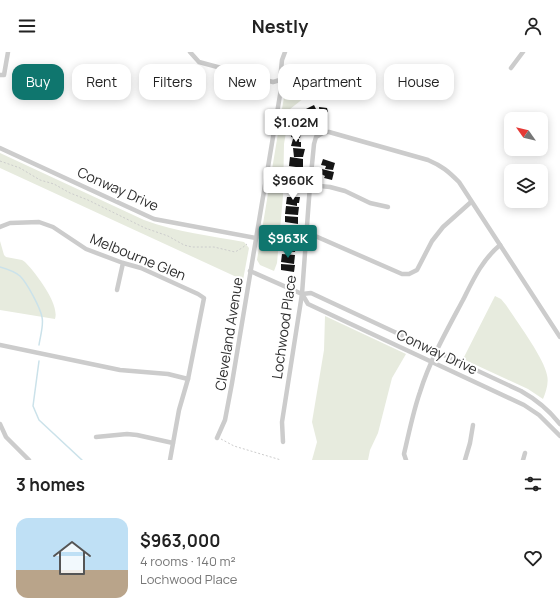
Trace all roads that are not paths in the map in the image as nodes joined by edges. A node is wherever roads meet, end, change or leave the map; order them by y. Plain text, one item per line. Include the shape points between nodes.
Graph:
1 (8, 52) edge
2 (190, 52) edge
3 (285, 52) edge
4 (523, 52) edge
5 (511, 68) dead end
6 (0, 75) edge
7 (279, 100) edge
8 (0, 148) edge
9 (310, 184) junction
10 (471, 202) junction
11 (388, 208) dead end
12 (0, 227) edge
13 (306, 232) junction
14 (256, 238) junction
15 (500, 245) junction
16 (123, 263) junction
17 (250, 271) junction
18 (117, 290) dead end
19 (302, 294) junction
20 (560, 337) edge
21 (0, 347) edge
22 (437, 351) junction
23 (432, 361) junction
24 (188, 379) junction
25 (560, 422) edge
26 (0, 424) edge
27 (473, 425) dead end
28 (552, 428) junction
29 (560, 436) edge
30 (96, 437) dead end
31 (217, 438) road end
32 (283, 442) dead end
33 (172, 443) junction
34 (525, 453) dead end
35 (29, 460) edge
36 (170, 460) edge
37 (406, 460) edge
38 (465, 460) edge
39 (523, 460) edge

1 - 6 street via 4,75
2 - 3 street via 199,62 273,82 280,80
4 - 5 street
7 - 14 street, Cleveland Avenue
8 - 14 street, Conway Drive via 154,219
9 - 10 street, Lochwood Place via 316,137 329,132 440,165 459,182
9 - 11 street via 345,191
9 - 13 street, Lochwood Place
10 - 13 street via 443,227 416,270 408,274 402,274
10 - 15 street
12 - 16 street, Melbourne Glen via 10,223 39,222 53,227 86,249
13 - 19 street, Lochwood Place
14 - 17 street, Cleveland Avenue
15 - 20 street
15 - 22 street via 482,264
16 - 18 street
16 - 24 street, Melbourne Glen via 141,268 204,298
17 - 19 street, Conway Drive
17 - 31 street, Cleveland Avenue via 225,420
19 - 22 street, Conway Drive via 311,293
19 - 23 street, Conway Drive via 308,304
19 - 32 street, Lochwood Place via 282,422
21 - 24 street via 120,370 168,374
22 - 23 street
22 - 25 street, Conway Drive via 533,397
23 - 28 street, Conway Drive via 524,405
23 - 37 street via 419,393 404,454
24 - 33 street, Melbourne Glen
25 - 28 street
26 - 35 street via 6,437
27 - 38 street
28 - 29 street, Conway Drive
30 - 33 street via 127,434
33 - 36 street, Melbourne Glen
34 - 39 street

